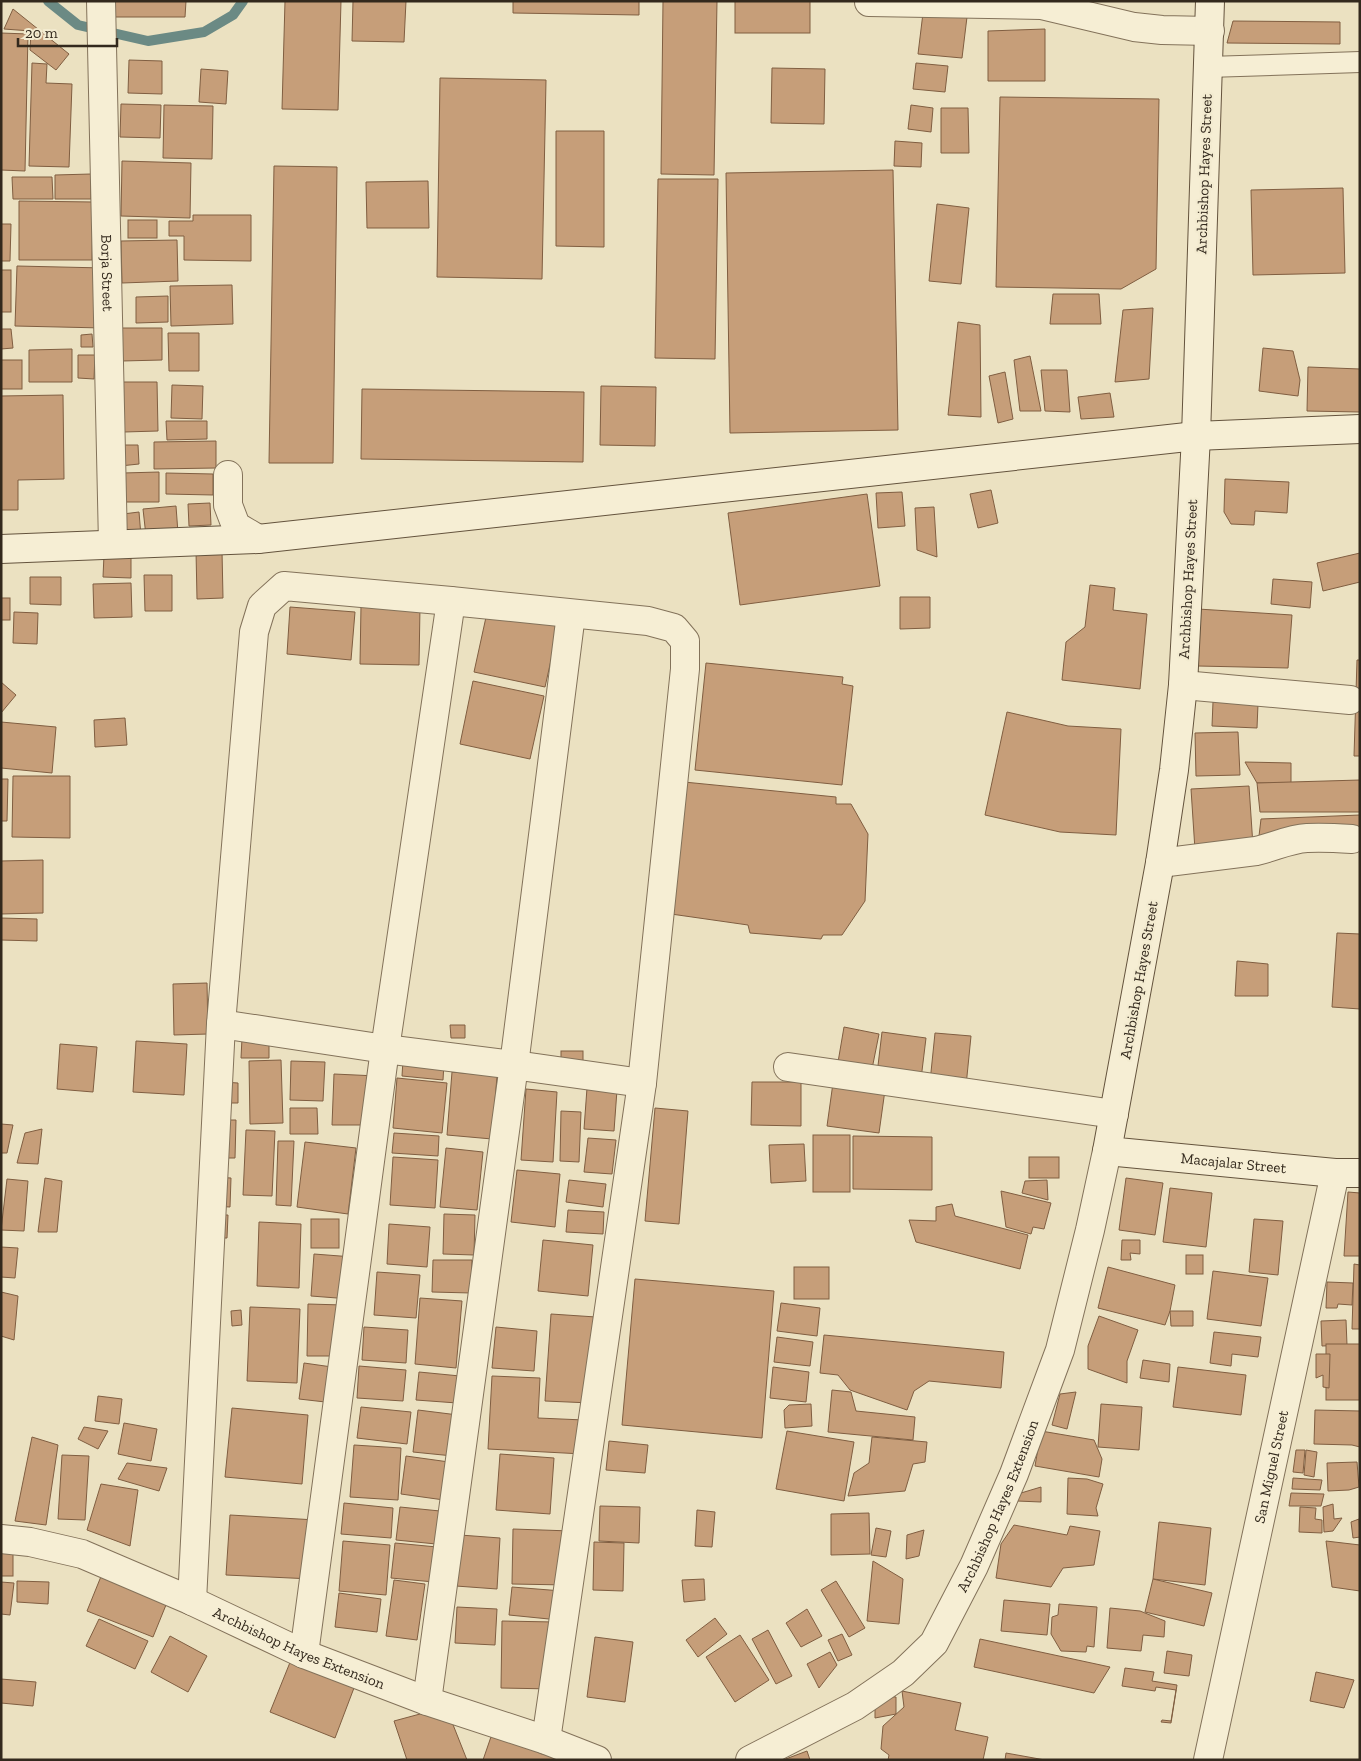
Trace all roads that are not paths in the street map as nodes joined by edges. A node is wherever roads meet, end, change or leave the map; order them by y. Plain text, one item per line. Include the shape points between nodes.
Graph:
1 (1210, 1) edge
2 (101, 2) edge
3 (870, 2) edge
4 (1210, 31) junction
5 (1360, 62) edge
6 (1208, 67) junction
7 (1360, 429) edge
8 (1196, 436) junction
9 (228, 475) dead end
10 (258, 539) junction
11 (113, 544) junction
12 (1, 550) edge
13 (451, 601) junction
14 (571, 614) junction
15 (1183, 685) junction
16 (1350, 700) dead end
17 (1352, 839) dead end
18 (1160, 863) junction
19 (221, 1024) junction
20 (385, 1049) junction
21 (514, 1065) junction
22 (788, 1067) dead end
23 (642, 1083) junction
24 (1114, 1114) junction
25 (1107, 1151) junction
26 (1347, 1173) edge
27 (1, 1539) edge
28 (192, 1601) junction
29 (304, 1654) junction
30 (427, 1701) junction
31 (546, 1740) junction
32 (597, 1760) edge
33 (750, 1760) edge
34 (1208, 1760) edge

1 - 4 street, Archbishop Hayes Street
2 - 11 street, Borja Street
3 - 4 street via 1040,5 1134,27
4 - 6 street, Archbishop Hayes Street
5 - 6 lane
6 - 8 street, Archbishop Hayes Street
7 - 8 street
8 - 10 street
8 - 15 street, Archbishop Hayes Street
9 - 10 street via 228,505 236,526
10 - 11 street
11 - 12 street
13 - 14 street
13 - 19 street via 284,586 262,606 254,632
13 - 20 street
14 - 21 street
14 - 23 street via 648,621 674,628 685,642 685,669
15 - 16 street
15 - 18 street, Archbishop Hayes Street
17 - 18 street via 1306,838 1256,851
18 - 24 street, Archbishop Hayes Street
19 - 20 street
19 - 28 street
20 - 21 street
20 - 29 street
21 - 23 street
21 - 30 street
22 - 24 street
23 - 31 street
24 - 25 street, Archbishop Hayes Street
25 - 26 street, Macajalar Street
25 - 33 street, Archbishop Hayes Extension via 1060,1350 1014,1474 974,1566 934,1643 903,1674 855,1706
26 - 34 street, San Miguel Street
27 - 28 street, Archbishop Hayes Extension via 82,1554
28 - 29 street, Archbishop Hayes Extension
29 - 30 street, Archbishop Hayes Extension
30 - 31 street, Archbishop Hayes Extension
31 - 32 street, Archbishop Hayes Extension

